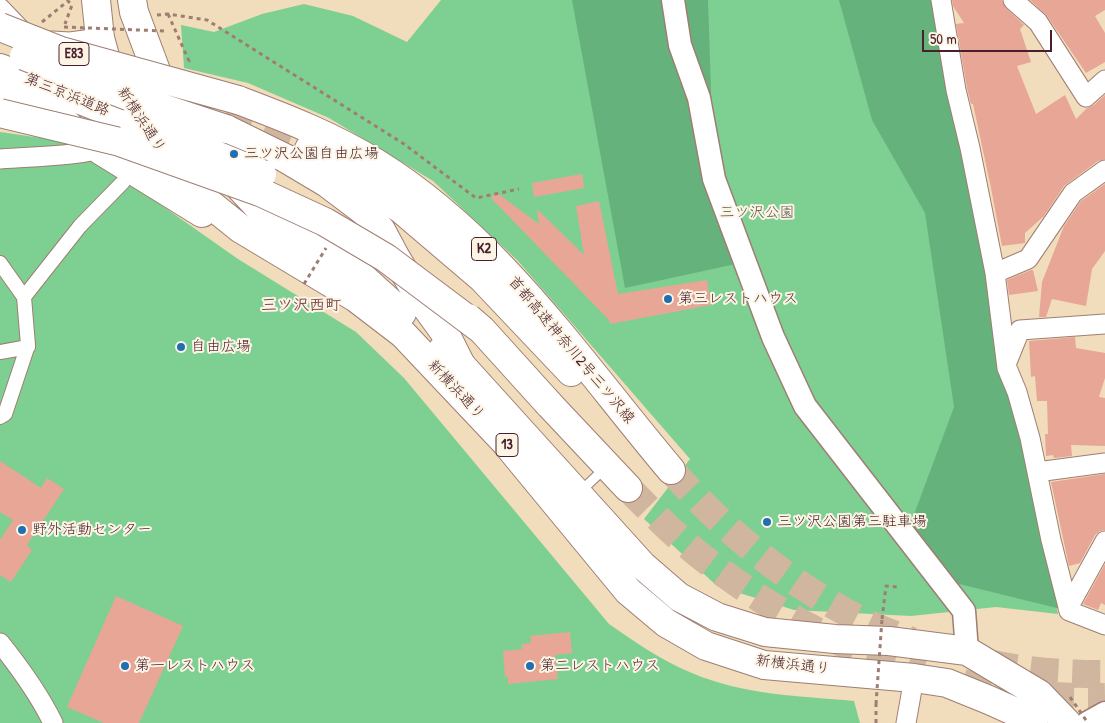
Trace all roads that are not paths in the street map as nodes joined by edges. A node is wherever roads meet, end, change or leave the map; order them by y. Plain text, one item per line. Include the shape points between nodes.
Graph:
1 (96, 0) edge
2 (132, 0) edge
3 (673, 0) edge
4 (941, 0) edge
5 (1013, 0) edge
6 (0, 8) edge
7 (0, 21) edge
8 (0, 27) edge
9 (36, 32) junction
10 (100, 38) junction
11 (0, 45) edge
12 (0, 68) edge
13 (149, 76) joint
14 (1105, 80) edge
15 (0, 91) edge
16 (123, 97) junction
17 (0, 112) edge
18 (182, 118) junction
19 (141, 129) junction
20 (309, 149) tunnel mouth
21 (100, 150) junction
22 (0, 159) edge
23 (1105, 170) edge
24 (123, 182) dead end
25 (244, 231) junction
26 (0, 263) edge
27 (995, 273) junction
28 (24, 296) junction
29 (1105, 324) edge
30 (482, 330) junction
31 (28, 347) junction
32 (0, 352) edge
33 (1006, 363) junction
34 (461, 365) junction
35 (0, 417) edge
36 (1105, 463) edge
37 (608, 466) junction
38 (1037, 472) junction
39 (628, 488) tunnel mouth
40 (578, 494) junction
41 (1105, 541) edge
42 (1068, 608) junction
43 (1105, 626) edge
44 (0, 643) edge
45 (967, 651) junction
46 (914, 678) junction
47 (1069, 710) edge
48 (1105, 713) edge
49 (52, 723) edge
50 (906, 723) edge
51 (1033, 723) edge
52 (1088, 723) edge

1 - 10 main road, 新横浜通り / 13
2 - 18 main road, 新横浜通り / 13 via 167,100
3 - 45 street via 680,45 699,98 714,179 773,337 805,406 964,611
4 - 27 street via 956,90
5 - 14 street via 1038,22 1086,98
6 - 9 street
7 - 9 main road
8 - 13 main road, E83, bridge via 62,51
9 - 10 street via 70,42
9 - 16 main road
10 - 16 main road, 新横浜通り / 13
11 - 34 main road, bridge via 120,93 226,129 327,183 364,211 381,230 421,300 445,333
12 - 19 main road, 第三京浜道路
13 - 20 main road, 首都高速神奈川2号三ツ沢線 / K2, bridge via 238,100 309,127 376,163 435,206 475,240 526,292 670,472 482,278 401,208
15 - 21 main road via 59,118
16 - 18 main road
16 - 19 main road, 新横浜通り / 13
17 - 21 street via 36,118
17 - 30 main road, bridge via 120,142 260,192 325,222 386,258
18 - 19 street
18 - 34 main road, 新横浜通り / 13 via 192,136 262,210 359,274
19 - 21 street
19 - 25 main road, 新横浜通り / 13 via 190,188
19 - 30 main road, bridge via 253,170 341,216 403,260
21 - 22 street
21 - 25 main road via 220,225
23 - 27 street via 1073,193 1028,259
24 - 28 street via 80,226
25 - 46 main road, 新横浜通り / 13 via 356,298 403,334 506,443 628,591 666,623 706,646 764,665
26 - 28 street
27 - 33 street
28 - 31 street
29 - 33 street via 1020,330
30 - 37 main road, bridge
31 - 32 street
31 - 35 street via 5,414
33 - 38 street via 1024,414
34 - 40 main road, 新横浜通り / 13
36 - 38 street
37 - 39 main road
37 - 40 lane
38 - 42 street
40 - 45 main road, 新横浜通り / 13 via 642,565 679,597 717,617 765,632 889,641
41 - 42 street
42 - 43 street
44 - 49 street via 24,673
45 - 47 main road, 新横浜通り / 13
46 - 50 street
46 - 51 main road, 新横浜通り / 13 via 947,683 997,703
48 - 52 street

